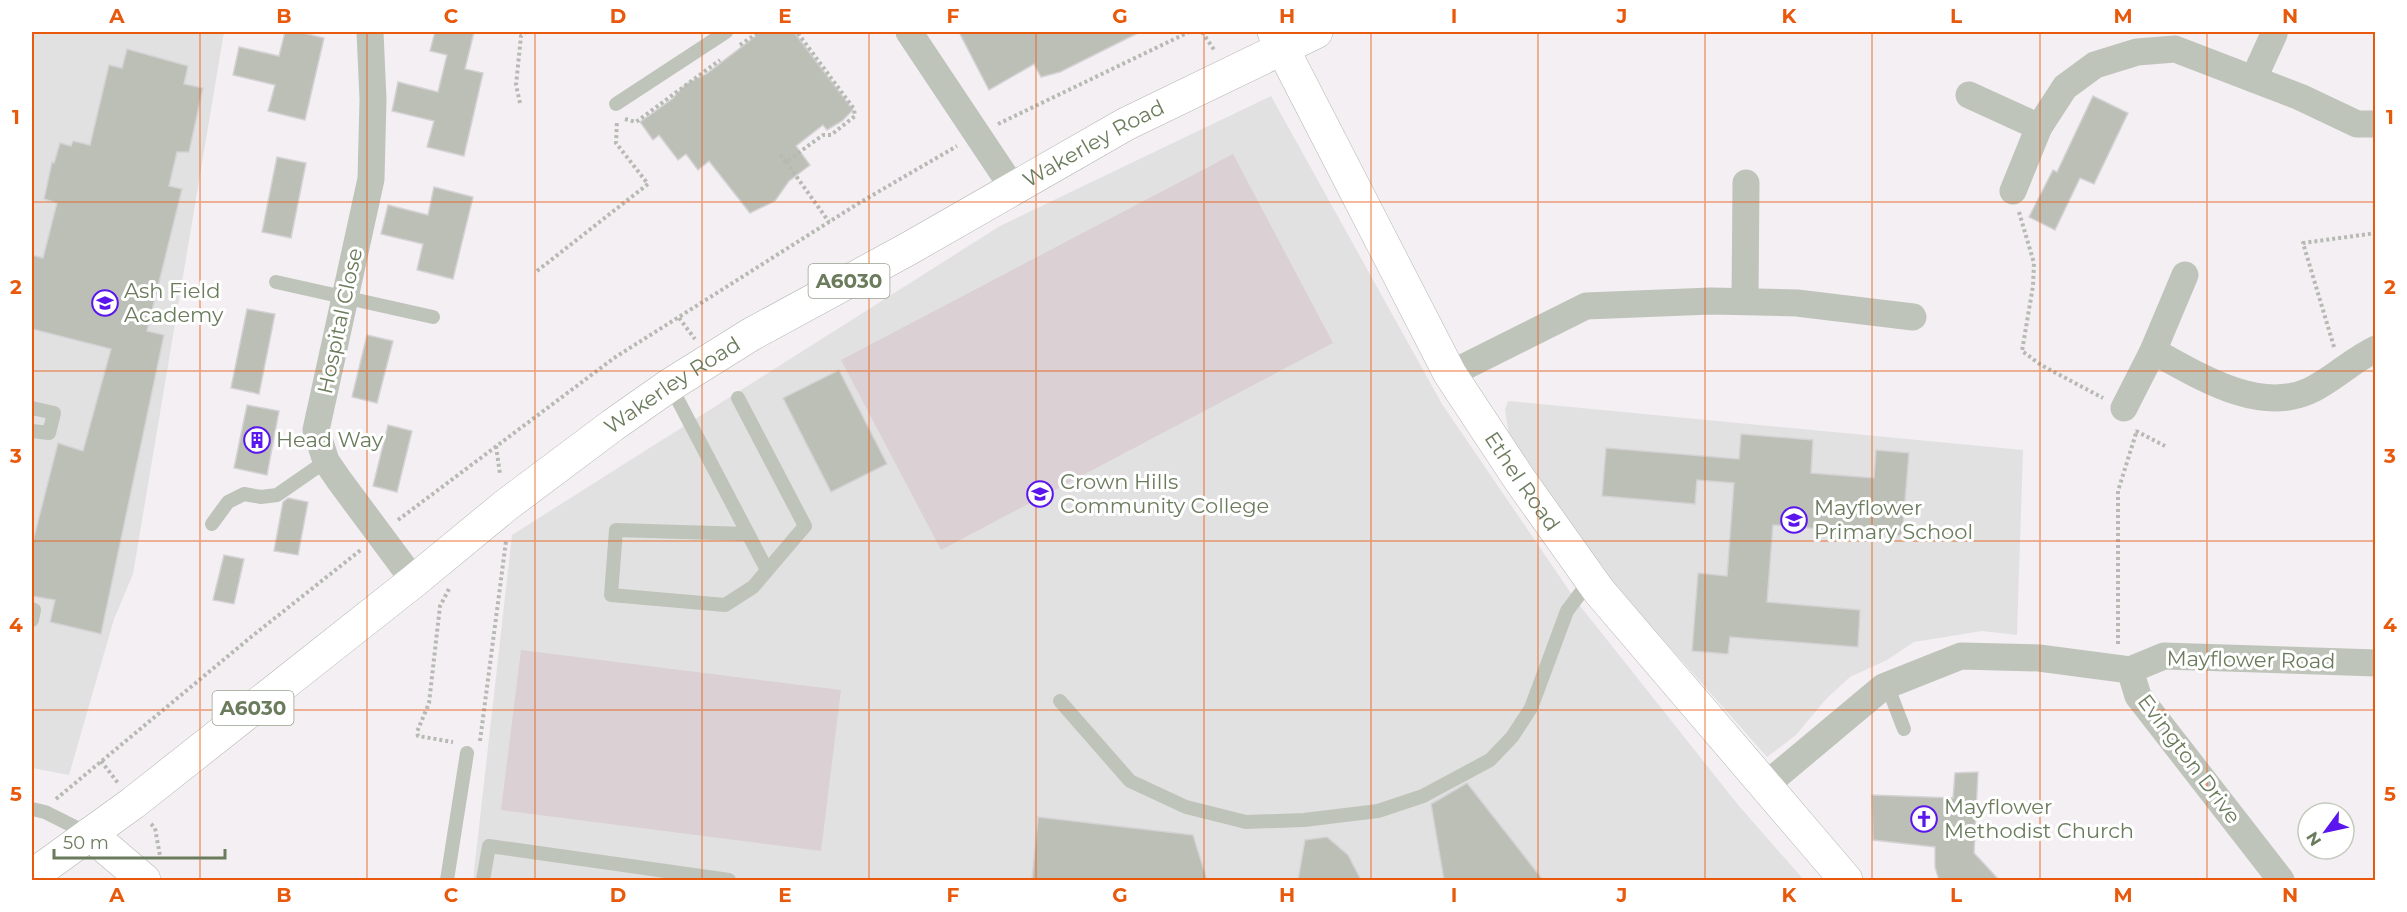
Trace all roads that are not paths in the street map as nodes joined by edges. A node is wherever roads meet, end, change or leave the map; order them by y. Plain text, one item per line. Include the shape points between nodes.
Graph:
1 (370, 32) edge
2 (726, 32) edge
3 (909, 32) edge
4 (1316, 32) edge
5 (2274, 34) dead end
6 (1278, 39) edge
7 (2254, 78) junction
8 (1969, 95) dead end
9 (616, 104) dead end
10 (2376, 124) edge
11 (2039, 127) junction
12 (1746, 183) dead end
13 (1013, 188) junction
14 (2013, 192) road end
15 (2185, 275) dead end
16 (276, 282) dead end
17 (347, 298) junction
18 (1744, 302) junction
19 (433, 317) dead end
20 (1913, 317) dead end
21 (2376, 349) edge
22 (2153, 351) junction
23 (1450, 374) junction
24 (670, 385) junction
25 (738, 398) dead end
26 (32, 408) edge
27 (2130, 420) road end
28 (32, 431) edge
29 (326, 460) junction
30 (212, 524) dead end
31 (748, 534) junction
32 (767, 570) junction
33 (1591, 579) junction
34 (414, 581) junction
35 (32, 609) edge
36 (32, 620) edge
37 (2376, 663) edge
38 (2124, 669) junction
39 (1887, 685) junction
40 (1060, 701) dead end
41 (1904, 729) dead end
42 (467, 753) road end
43 (1767, 784) junction
44 (37, 810) edge
45 (90, 834) junction
46 (32, 876) edge
47 (144, 880) edge
48 (447, 880) edge
49 (483, 880) edge
50 (729, 880) edge
51 (1846, 880) edge
52 (2282, 880) edge

1 - 17 street, Hospital Close via 371,179
2 - 9 lane
3 - 13 street
4 - 6 main road, Wakerley Road / A6030
5 - 7 street
6 - 13 main road, Wakerley Road / A6030
6 - 23 main road, Ethel Road
7 - 10 street via 2357,124
7 - 11 street via 2175,49 2137,52 2096,65 2065,87
8 - 11 street
11 - 14 street
12 - 18 street
13 - 24 main road, Wakerley Road / A6030 via 750,335
15 - 22 street
16 - 17 lane
17 - 19 lane
17 - 29 street, Hospital Close via 316,430
18 - 20 street via 1797,303
18 - 23 street via 1586,306
21 - 22 street via 2308,392 2265,400 2212,381
22 - 27 street
23 - 33 main road, Ethel Road
24 - 31 lane
24 - 34 main road, Wakerley Road / A6030 via 505,506
25 - 32 lane via 805,526
26 - 28 lane via 54,413 49,434
29 - 30 lane via 277,495 244,494 228,502
29 - 34 street, Hospital Close
31 - 32 lane
31 - 32 lane via 616,530 610,595 724,605 753,587
33 - 40 lane via 1567,611 1531,708 1512,737 1490,760 1423,796 1378,811 1246,822 1186,807 1130,781
33 - 43 main road, Ethel Road
34 - 45 main road, Wakerley Road / A6030
35 - 36 lane
37 - 38 street, Mayflower Road via 2164,656
38 - 39 street via 2039,658 1961,656
38 - 52 street, Evington Drive via 2138,696
39 - 41 lane
39 - 43 street
42 - 48 lane
43 - 51 main road, Ethel Road
44 - 45 lane
45 - 46 main road, A6030
45 - 47 main road
49 - 50 lane via 489,846

